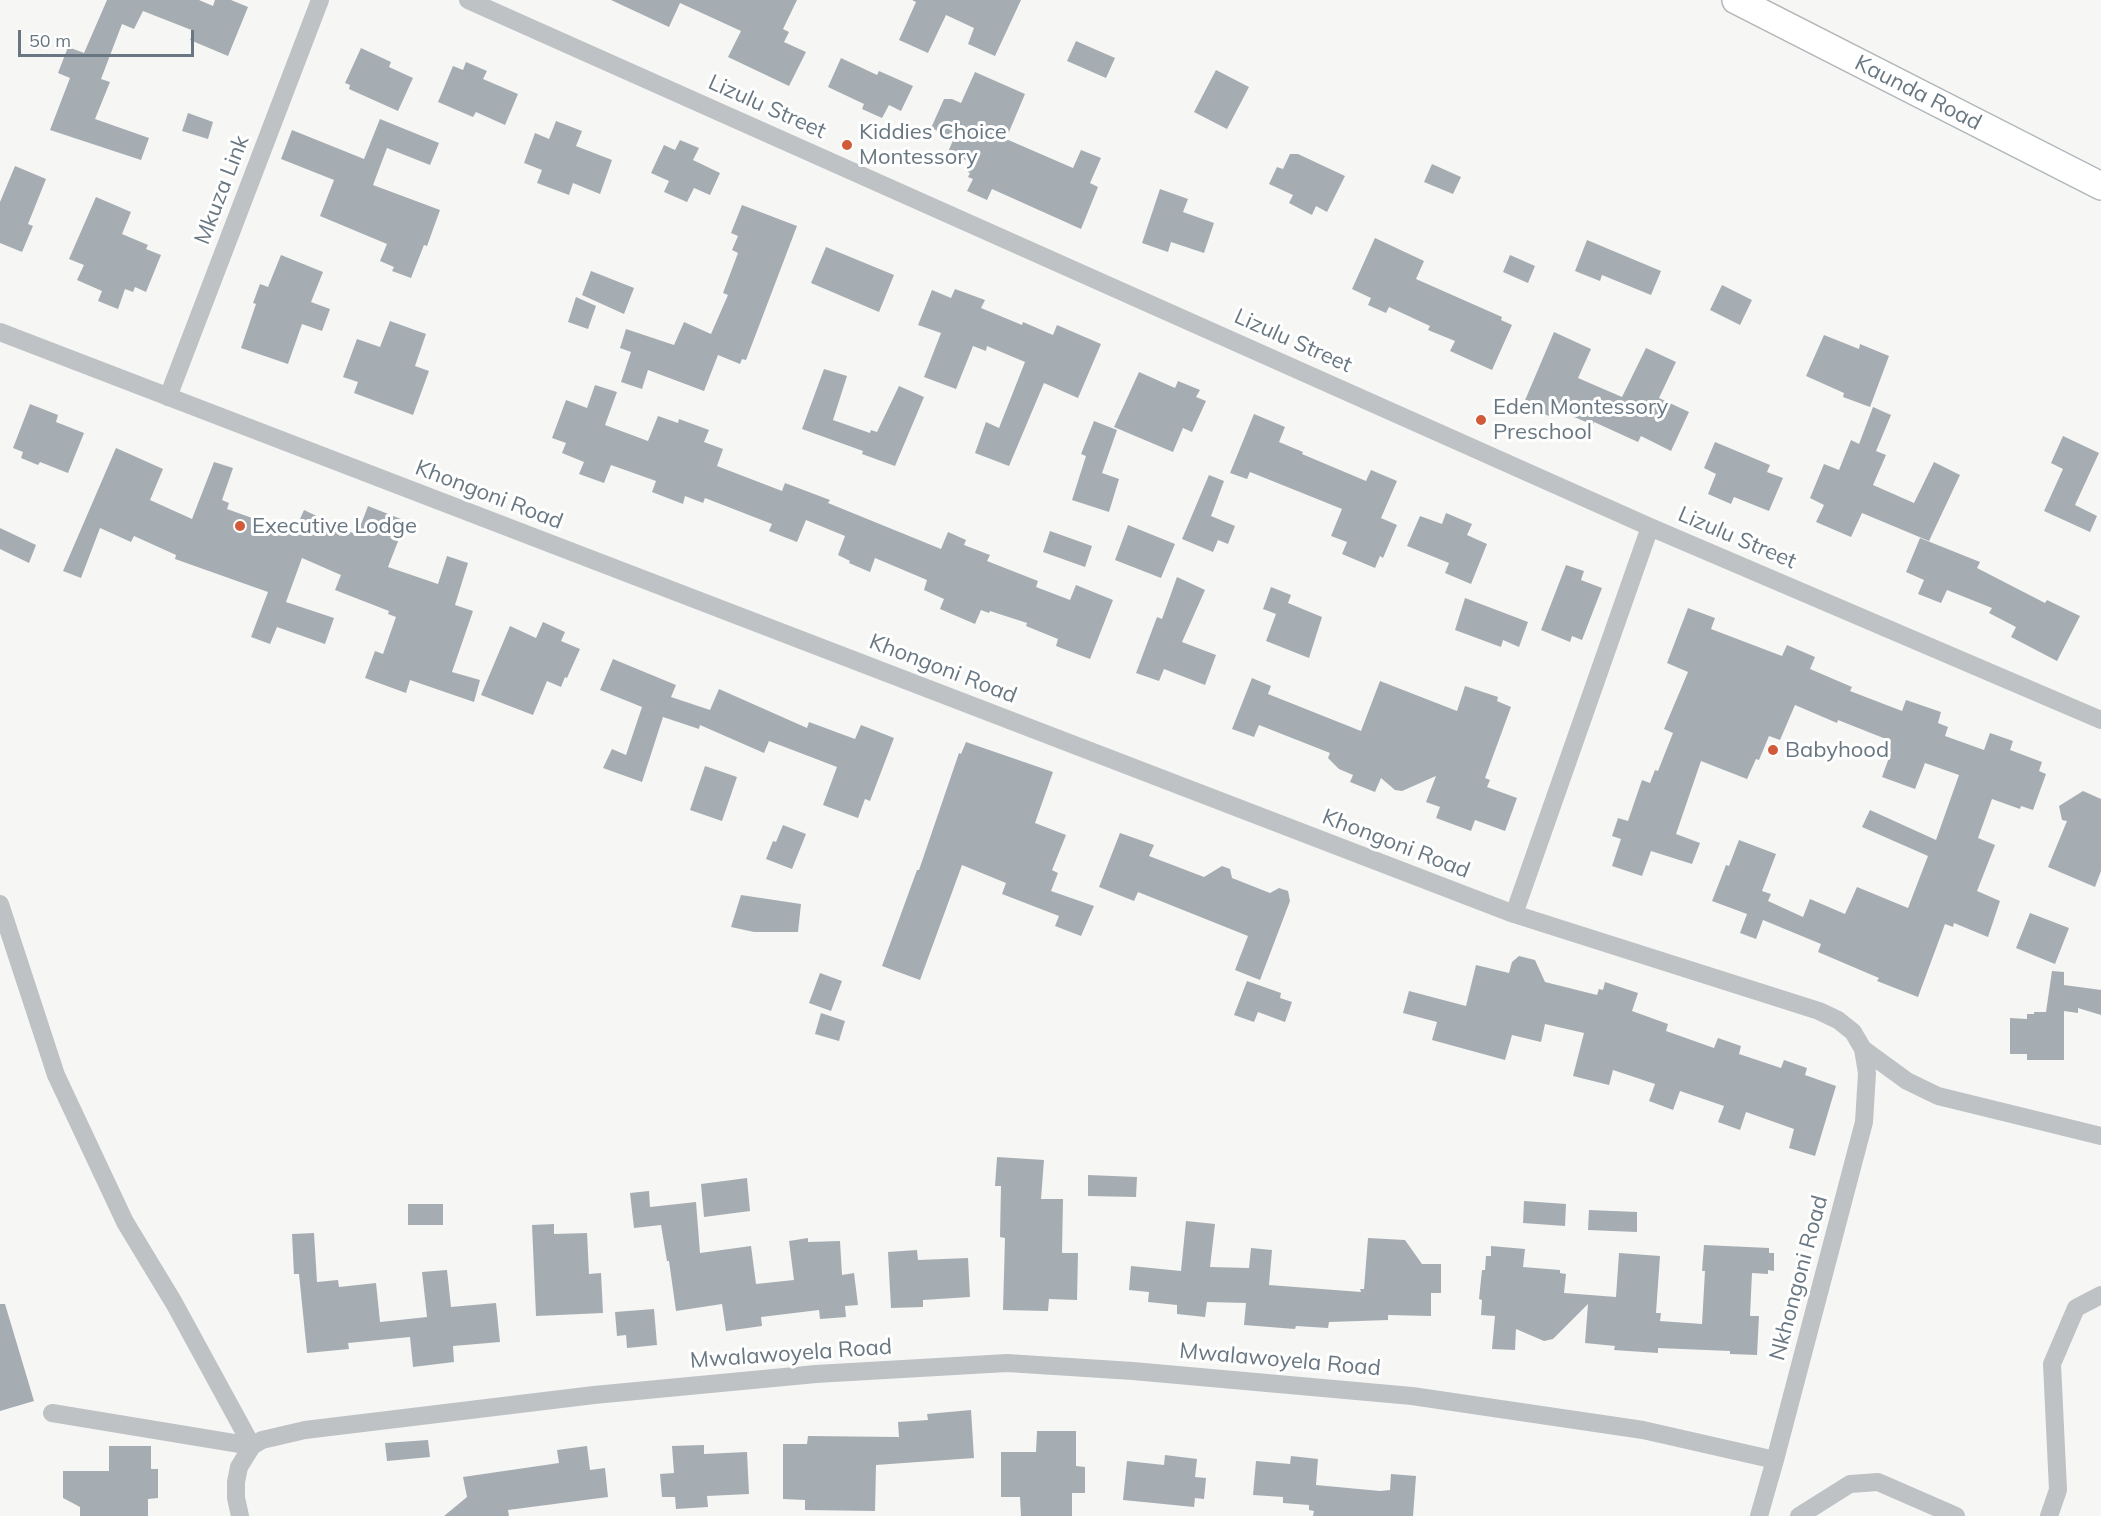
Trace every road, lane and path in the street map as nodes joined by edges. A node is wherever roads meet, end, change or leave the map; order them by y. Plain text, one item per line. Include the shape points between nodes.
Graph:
1 (320, 0) edge
2 (468, 0) edge
3 (1736, 0) edge
4 (2101, 186) edge
5 (0, 332) edge
6 (168, 398) junction
7 (1650, 527) junction
8 (2101, 720) edge
9 (0, 904) edge
10 (1514, 915) junction
11 (1863, 1049) junction
12 (2101, 1136) edge
13 (2101, 1295) edge
14 (52, 1413) dead end
15 (252, 1446) junction
16 (1775, 1460) junction
17 (240, 1516) edge
18 (1758, 1516) edge
19 (1799, 1516) edge
20 (1956, 1516) edge
21 (2049, 1516) edge

1 - 6 street, Mkuza Link
2 - 7 street, Lizulu Street
3 - 4 main road, Kaunda Road
5 - 6 street, Khongoni Road
6 - 10 street, Khongoni Road
7 - 8 street, Lizulu Street
7 - 10 street
9 - 15 street via 56,1075 125,1222
10 - 11 street, Khongoni Road via 1819,1011 1853,1032
11 - 12 street via 1907,1081 1938,1096
11 - 16 street, Nkhongoni Road via 1867,1073 1864,1122
13 - 21 street via 2076,1308 2052,1364 2058,1490
14 - 15 street
15 - 16 street, Mwalawoyela Road via 305,1430 594,1395 816,1374 1008,1363 1412,1396 1643,1430
15 - 17 street via 239,1467 236,1482
16 - 18 street, Nkhongoni Road
19 - 20 street via 1850,1484 1878,1482

